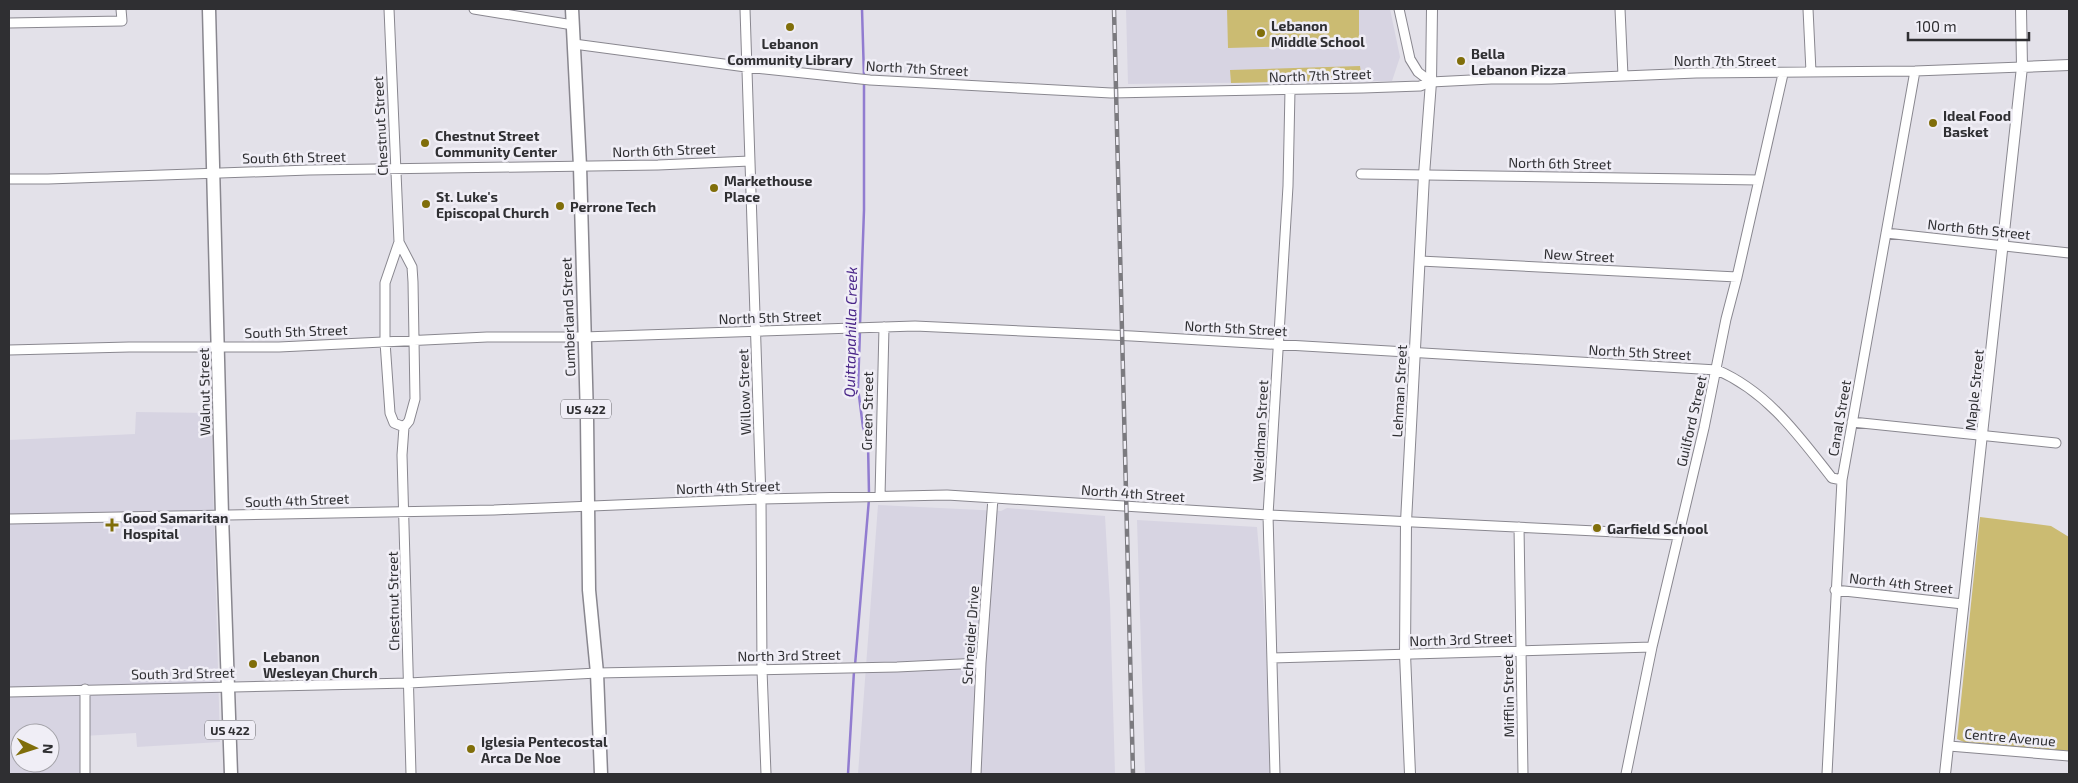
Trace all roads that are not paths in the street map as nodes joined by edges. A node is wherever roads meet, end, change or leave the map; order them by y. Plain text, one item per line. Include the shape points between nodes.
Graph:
1 (121, 9) edge
2 (209, 9) edge
3 (389, 9) edge
4 (474, 9) edge
5 (572, 9) edge
6 (745, 9) edge
7 (1399, 9) edge
8 (1432, 9) edge
9 (1620, 9) edge
10 (1808, 9) edge
11 (2021, 9) edge
12 (9, 23) edge
13 (573, 25) junction
14 (574, 44) junction
15 (2069, 65) edge
16 (746, 67) junction
17 (2022, 67) junction
18 (1915, 71) junction
19 (1811, 72) junction
20 (1784, 74) junction
21 (1623, 76) junction
22 (1431, 82) junction
23 (1290, 90) junction
24 (750, 161) junction
25 (580, 166) junction
26 (397, 169) junction
27 (213, 173) junction
28 (1361, 174) dead end
29 (1424, 174) junction
30 (9, 178) edge
31 (1759, 180) junction
32 (1886, 233) junction
33 (399, 242) junction
34 (2003, 246) junction
35 (2069, 253) edge
36 (1420, 261) junction
37 (1737, 277) junction
38 (884, 327) junction
39 (756, 331) junction
40 (583, 337) junction
41 (414, 341) junction
42 (385, 342) junction
43 (1279, 345) junction
44 (217, 347) junction
45 (9, 350) edge
46 (1415, 352) junction
47 (1717, 370) junction
48 (1852, 422) junction
49 (404, 427) junction
50 (1983, 435) junction
51 (2056, 443) dead end
52 (1842, 480) junction
53 (873, 496) junction
54 (993, 498) junction
55 (761, 499) junction
56 (587, 505) junction
57 (404, 511) junction
58 (1268, 515) junction
59 (222, 516) junction
60 (9, 519) edge
61 (1406, 522) junction
62 (1519, 527) junction
63 (1678, 535) junction
64 (1836, 590) junction
65 (1964, 604) junction
66 (1652, 647) junction
67 (1520, 651) junction
68 (1405, 654) junction
69 (1272, 658) junction
70 (981, 663) junction
71 (762, 670) junction
72 (597, 673) junction
73 (409, 683) junction
74 (228, 686) junction
75 (84, 689) junction
76 (9, 692) edge
77 (1948, 746) junction
78 (2069, 756) edge
79 (85, 774) edge
80 (231, 774) edge
81 (411, 774) edge
82 (601, 774) edge
83 (766, 774) edge
84 (976, 774) edge
85 (1275, 774) edge
86 (1410, 774) edge
87 (1523, 774) edge
88 (1626, 774) edge
89 (1827, 774) edge
90 (1946, 774) edge

1 - 12 street via 122,20
2 - 27 highway, Walnut Street / US 422
3 - 26 street, Chestnut Street
4 - 13 street
5 - 13 highway, Cumberland Street / US 422
6 - 16 street, Willow Street
7 - 22 street via 1410,59 1418,72
8 - 22 main road, Lehman Street
9 - 21 street
10 - 19 street
11 - 17 main road, Maple Street
13 - 14 highway, Cumberland Street / US 422
14 - 16 street, North 7th Street
14 - 25 highway, Cumberland Street / US 422
15 - 17 main road, North 7th Street
16 - 23 street, North 7th Street via 855,79 1111,93
16 - 24 street, Willow Street
17 - 18 street, North 7th Street
17 - 34 main road, Maple Street
18 - 19 street, North 7th Street
18 - 32 street, Canal Street
19 - 20 street, North 7th Street
20 - 21 street, North 7th Street
20 - 31 street, Guilford Street
21 - 22 street, North 7th Street
22 - 23 street, North 7th Street via 1420,86
22 - 29 main road, Lehman Street
23 - 43 street, Weidman Street
24 - 25 street, North 6th Street
24 - 39 street, Willow Street
25 - 26 street, South 6th Street
25 - 40 highway, Cumberland Street / US 422
26 - 27 street, South 6th Street
26 - 33 street, Chestnut Street
27 - 30 street, South 6th Street
27 - 44 highway, Walnut Street / US 422
28 - 29 street, North 6th Street
29 - 31 street, North 6th Street
29 - 36 main road, Lehman Street
31 - 37 street, Guilford Street
32 - 34 street, North 6th Street
32 - 48 street, Canal Street
33 - 41 street, Chestnut Street via 412,266
33 - 42 street, Chestnut Street via 385,284
34 - 35 street, North 6th Street
34 - 50 main road, Maple Street
36 - 37 street, New Street
36 - 46 main road, Lehman Street
37 - 47 street, Guilford Street
38 - 39 street, North 5th Street
38 - 43 street, North 5th Street
38 - 53 street, Green Street
39 - 40 street, North 5th Street
39 - 55 street, Willow Street
40 - 41 street, South 5th Street
40 - 56 highway, Cumberland Street / US 422
41 - 42 street, South 5th Street
41 - 49 street, Chestnut Street via 415,399 410,421
42 - 44 street, South 5th Street
42 - 49 street, Chestnut Street via 390,413 394,423
43 - 46 street, North 5th Street
43 - 58 street, Weidman Street
44 - 45 street, South 5th Street
44 - 59 highway, Walnut Street / US 422
46 - 47 street, North 5th Street
46 - 61 main road, Lehman Street
47 - 52 street, North 5th Street via 1759,395 1792,427 1832,478
47 - 63 street, Guilford Street
48 - 50 street
48 - 52 street, Canal Street
49 - 57 street, Chestnut Street
50 - 51 street
50 - 65 main road, Maple Street
52 - 64 street, Canal Street
53 - 54 street, North 4th Street
53 - 55 street, North 4th Street
54 - 58 street, North 4th Street
54 - 70 street, Schneider Drive
55 - 56 street, North 4th Street
55 - 71 street, Willow Street
56 - 57 street, South 4th Street
56 - 72 highway, Cumberland Street / US 422 via 589,590
57 - 59 street, South 4th Street
57 - 73 street, Chestnut Street
58 - 61 street, North 4th Street
58 - 69 street, Weidman Street
59 - 60 street, South 4th Street
59 - 74 highway, Walnut Street / US 422
61 - 62 street, North 4th Street
61 - 68 main road, Lehman Street
62 - 63 street, North 4th Street
62 - 67 street, Mifflin Street
63 - 66 street, Guilford Street
64 - 65 street, North 4th Street
64 - 89 street, Canal Street
65 - 77 main road, Maple Street
66 - 67 street, North 3rd Street
66 - 88 street, Guilford Street
67 - 68 street, North 3rd Street
67 - 87 street, Mifflin Street
68 - 69 street, North 3rd Street
68 - 86 main road, Lehman Street
69 - 85 street, Weidman Street
70 - 71 street, North 3rd Street
70 - 84 street, Schneider Drive
71 - 72 street, North 3rd Street
71 - 83 street, Willow Street
72 - 73 street, South 3rd Street
72 - 82 highway, Cumberland Street / US 422
73 - 74 street, South 3rd Street
73 - 81 street, Chestnut Street
74 - 75 street, South 3rd Street
74 - 80 highway, Walnut Street / US 422
75 - 76 street, South 3rd Street
75 - 79 street
77 - 78 street, Centre Avenue
77 - 90 main road, Maple Street

